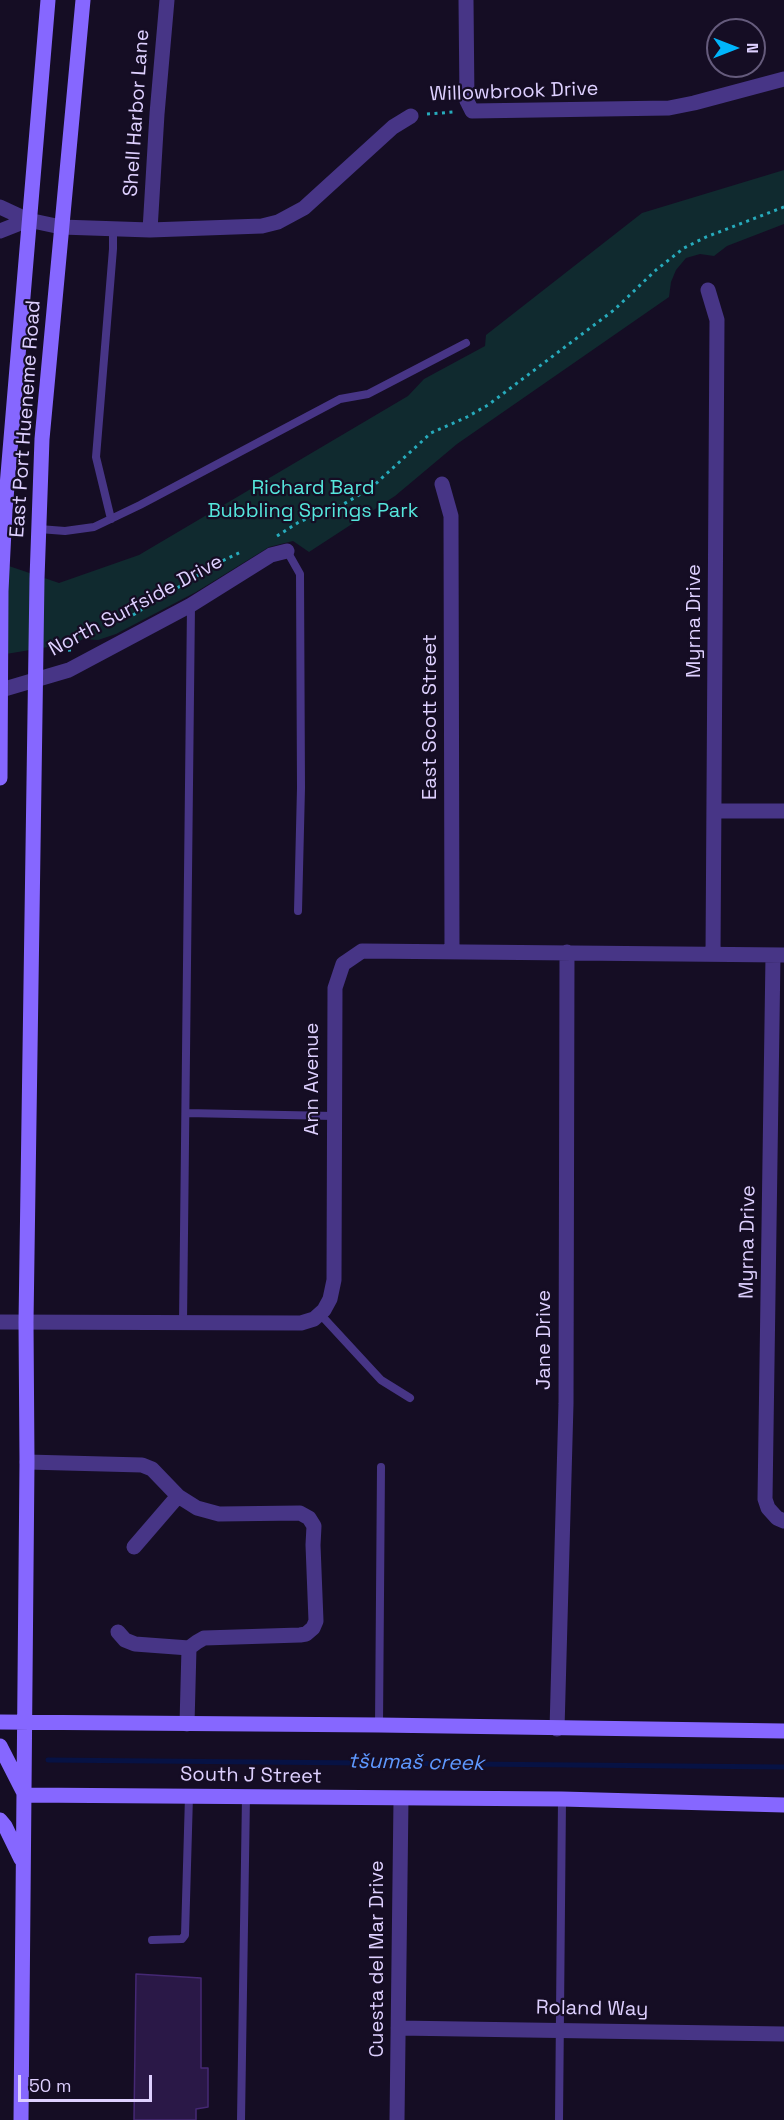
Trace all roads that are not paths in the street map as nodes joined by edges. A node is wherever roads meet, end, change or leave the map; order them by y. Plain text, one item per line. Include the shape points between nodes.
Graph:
1 (48, 0) edge
2 (83, 0) edge
3 (167, 0) edge
4 (466, 0) edge
5 (784, 79) edge
6 (411, 116) road end
7 (0, 207) edge
8 (28, 220) junction
9 (61, 227) junction
10 (113, 229) junction
11 (150, 230) junction
12 (0, 231) edge
13 (708, 290) dead end
14 (466, 343) dead end
15 (442, 484) dead end
16 (111, 519) junction
17 (39, 529) junction
18 (287, 551) joint
19 (191, 605) junction
20 (34, 681) junction
21 (1, 690) edge
22 (0, 778) edge
23 (715, 811) junction
24 (784, 811) edge
25 (298, 911) dead end
26 (452, 951) junction
27 (567, 952) junction
28 (713, 954) junction
29 (779, 955) edge
30 (186, 1113) junction
31 (334, 1116) junction
32 (320, 1314) junction
33 (0, 1322) edge
34 (26, 1322) junction
35 (183, 1323) junction
36 (410, 1398) dead end
37 (27, 1462) junction
38 (381, 1467) dead end
39 (178, 1496) junction
40 (784, 1521) edge
41 (134, 1547) dead end
42 (118, 1632) dead end
43 (189, 1648) junction
44 (0, 1722) edge
45 (23, 1722) junction
46 (187, 1724) junction
47 (379, 1725) junction
48 (557, 1729) junction
49 (784, 1731) edge
50 (0, 1746) edge
51 (25, 1795) junction
52 (189, 1796) junction
53 (246, 1796) junction
54 (401, 1799) junction
55 (562, 1799) junction
56 (784, 1805) edge
57 (0, 1820) edge
58 (24, 1865) junction
59 (152, 1940) dead end
60 (398, 2028) junction
61 (560, 2029) junction
62 (784, 2034) edge
63 (21, 2120) edge
64 (241, 2120) edge
65 (398, 2120) edge
66 (559, 2120) edge

1 - 8 main road, East Port Hueneme Road
2 - 9 main road, East Port Hueneme Road
3 - 11 street, Shell Harbor Lane
4 - 5 street, Willowbrook Drive via 467,101 472,111 669,108
6 - 11 street, Willowbrook Drive via 393,127 304,208 278,222
7 - 8 street, Willowbrook Drive
8 - 9 street, Willowbrook Drive
8 - 12 street
8 - 21 main road, East Port Hueneme Road via 4,510
9 - 10 street, Willowbrook Drive
9 - 17 main road, East Port Hueneme Road via 42,439
10 - 11 street, Willowbrook Drive
10 - 16 lane via 96,458
13 - 23 street, Myrna Drive via 717,321
14 - 16 lane via 368,394 340,399
15 - 26 street, East Scott Street via 452,516
16 - 17 lane via 94,527
17 - 20 main road, East Port Hueneme Road
18 - 19 street, North Surfside Drive via 271,555
18 - 25 lane via 300,574
19 - 20 street, North Surfside Drive via 69,670
19 - 30 lane
20 - 21 street, North Surfside Drive
20 - 34 main road, East Port Hueneme Road
21 - 22 main road, East Port Hueneme Road
23 - 24 street
23 - 28 street, Myrna Drive
26 - 27 street, Ann Avenue
26 - 31 street, Ann Avenue via 362,951 343,964 335,988
27 - 28 street, Ann Avenue
27 - 48 street, Jane Drive via 566,1404
28 - 29 street, Ann Avenue
29 - 40 street, Myrna Drive via 765,1499 768,1508
30 - 31 lane
30 - 35 lane
31 - 32 street, Ann Avenue via 334,1280 330,1299
32 - 35 street via 301,1323
32 - 36 lane via 381,1380
33 - 34 street
34 - 35 street
34 - 37 main road, East Port Hueneme Road
37 - 39 street via 142,1465 152,1468
37 - 45 main road, East Port Hueneme Road
38 - 47 lane
39 - 41 street
39 - 43 street via 197,1508 219,1514 300,1513 309,1518 315,1534 313,1628 300,1635 204,1638
42 - 43 street via 135,1644
43 - 46 street
44 - 45 main road
45 - 46 main road
45 - 51 main road, East Port Hueneme Road
46 - 47 main road
47 - 48 main road
48 - 49 main road
50 - 51 main road
51 - 52 main road, South J Street
51 - 58 main road, East Port Hueneme Road
52 - 53 main road, South J Street
52 - 59 lane via 185,1935 182,1939
53 - 54 main road, South J Street
53 - 64 lane
54 - 55 main road, South J Street
54 - 60 street, Cuesta del Mar Drive
55 - 56 main road, South J Street
55 - 61 lane
57 - 58 main road
58 - 63 main road, East Port Hueneme Road
60 - 61 street, Roland Way
60 - 65 street, Cuesta del Mar Drive
61 - 62 street, Roland Way
61 - 66 lane

